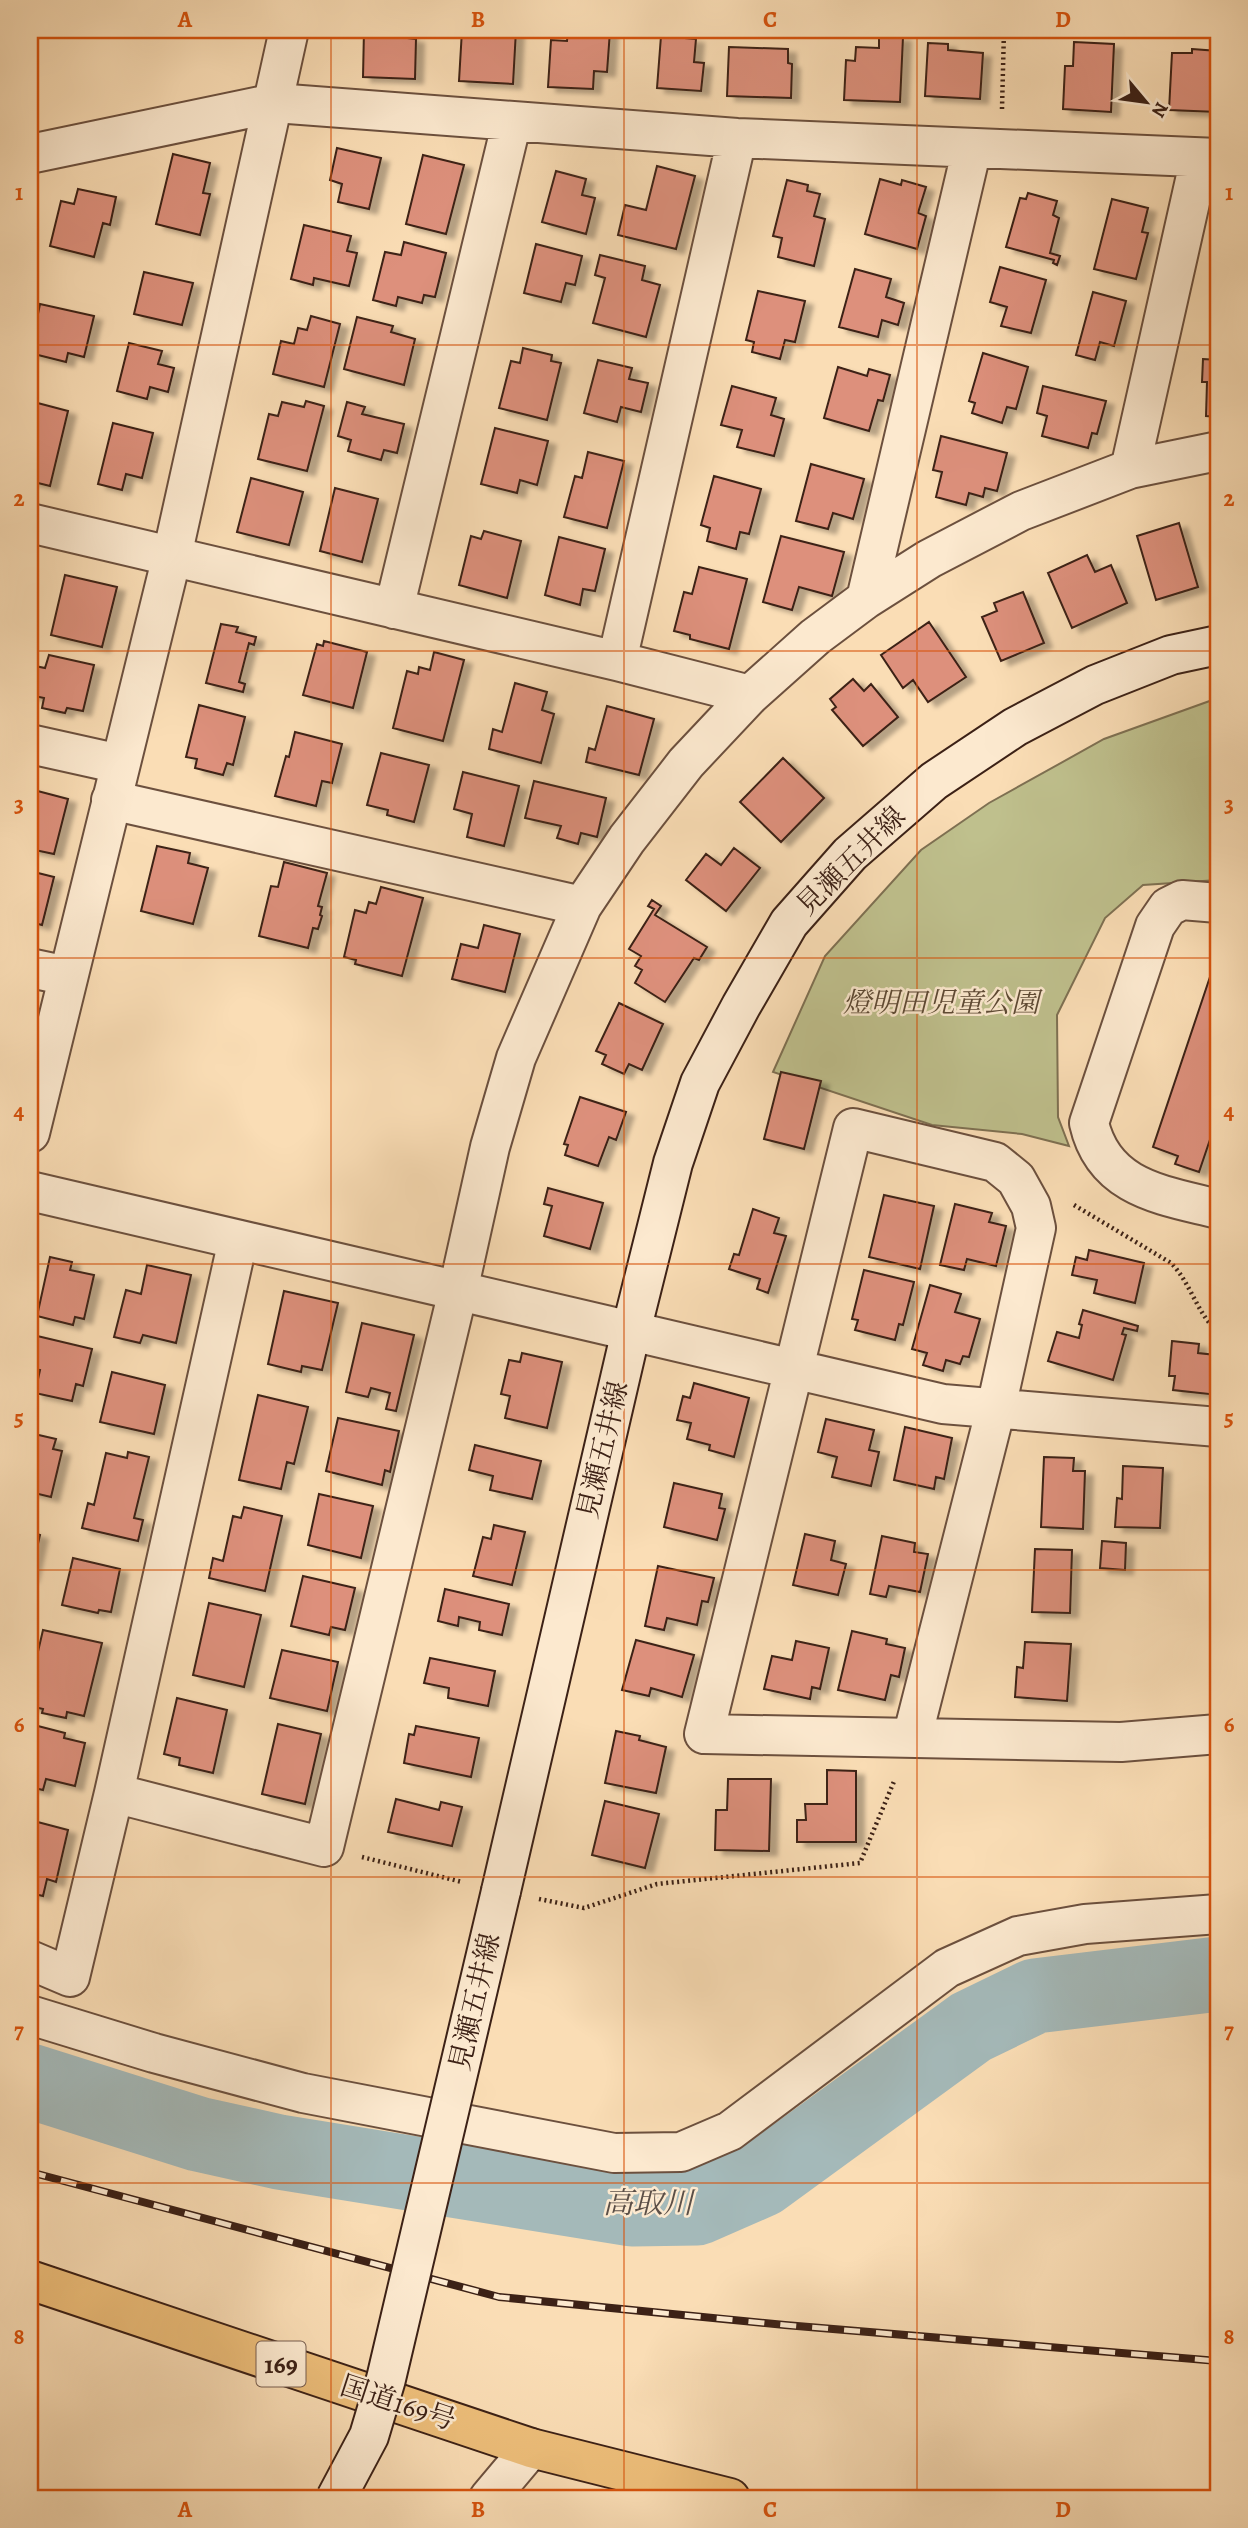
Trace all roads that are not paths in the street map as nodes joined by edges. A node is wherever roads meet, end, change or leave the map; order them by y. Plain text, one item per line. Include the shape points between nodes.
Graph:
1 (289, 30) edge
2 (275, 103) junction
3 (512, 121) junction
4 (737, 138) junction
5 (987, 149) junction
6 (30, 154) edge
7 (1209, 158) edge
8 (1218, 451) edge
9 (1130, 469) junction
10 (30, 523) edge
11 (172, 556) junction
12 (866, 599) junction
13 (394, 609) junction
14 (1218, 645) edge
15 (617, 662) junction
16 (750, 695) junction
17 (30, 744) edge
18 (116, 782) junction
19 (1218, 903) edge
20 (582, 906) junction
21 (30, 968) edge
22 (68, 976) junction
23 (30, 1133) edge
24 (30, 1191) edge
25 (1218, 1209) edge
26 (238, 1240) junction
27 (458, 1291) junction
28 (631, 1331) junction
29 (795, 1369) junction
30 (996, 1408) junction
31 (1218, 1427) edge
32 (1218, 1734) edge
33 (912, 1738) junction
34 (114, 1793) junction
35 (1218, 1913) edge
36 (30, 1960) edge
37 (30, 2015) edge
38 (30, 2280) edge
39 (531, 2448) junction
40 (336, 2498) edge
41 (489, 2498) edge
42 (730, 2498) edge

1 - 2 street
2 - 3 street
2 - 6 street
2 - 11 street
3 - 4 street
3 - 13 street
4 - 5 street
4 - 15 street
5 - 7 street
5 - 12 street
7 - 9 street
8 - 9 street
9 - 12 street via 1021,511 929,559
10 - 11 street
11 - 13 street
11 - 18 street
12 - 16 street
13 - 15 street
14 - 28 street, 見瀬五井線 via 1171,655 1095,685 1015,727 934,781 850,854 789,923 700,1083 673,1163
15 - 16 street
16 - 20 street via 686,762
17 - 18 street
18 - 20 street
18 - 22 street
19 - 25 street via 1182,900 1168,906 1156,926 1089,1123 1091,1135 1123,1178 1146,1191
20 - 27 street via 516,1058 490,1147
21 - 22 street
22 - 23 street
24 - 26 street
26 - 27 street
26 - 34 street
27 - 28 street
27 - 34 street via 324,1847
28 - 29 street
28 - 40 street, 見瀬五井線, bridge via 386,2379 369,2436
29 - 30 street via 943,1404
29 - 30 street via 853,1128 995,1162 1016,1179 1031,1206 1036,1228
29 - 33 street via 705,1734
30 - 31 street
30 - 33 street
32 - 33 street via 1121,1742
34 - 36 street via 70,1977
35 - 37 street via 1085,1924 1018,1936 947,1968 730,2131 681,2152 614,2153 303,2093
38 - 39 highway, 国道169号 / 169
39 - 41 street
39 - 42 highway, 国道169号 / 169

